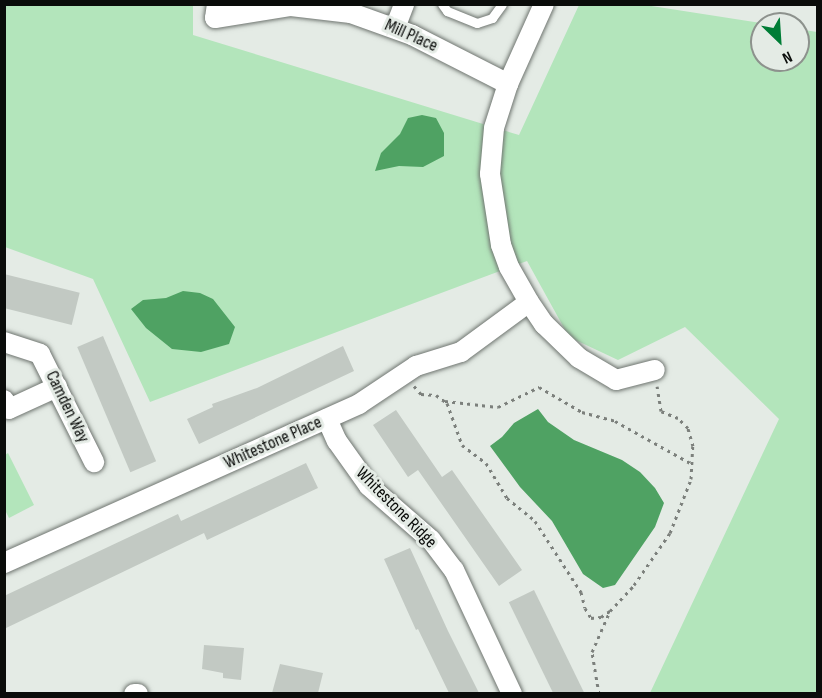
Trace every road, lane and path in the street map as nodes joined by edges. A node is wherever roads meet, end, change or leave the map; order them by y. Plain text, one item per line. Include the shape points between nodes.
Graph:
1 (217, 4) edge
2 (404, 4) edge
3 (442, 4) edge
4 (501, 4) edge
5 (544, 4) edge
6 (395, 28) junction
7 (508, 84) junction
8 (529, 302) junction
9 (4, 342) edge
10 (655, 370) joint
11 (403, 374) junction
12 (57, 387) junction
13 (4, 400) edge
14 (444, 400) junction
15 (327, 419) junction
16 (94, 462) dead end
17 (692, 464) junction
18 (4, 563) edge
19 (610, 612) junction
20 (512, 693) edge
21 (599, 693) edge

1 - 6 street, Mill Place via 215,18 291,6 351,13
2 - 6 street
3 - 4 lane via 447,11 477,23 492,18
5 - 7 street
6 - 7 street, Mill Place
7 - 8 street via 494,128 491,186 501,245
8 - 10 street via 544,324 579,358 616,380
8 - 11 street, Whitestone Place via 461,352 436,358
9 - 12 street, Camden Way via 40,354
10 - 17 path via 662,411 688,428
11 - 14 path via 421,394
11 - 15 street, Whitestone Place via 359,404
12 - 13 street via 9,409
12 - 16 street, Camden Way
14 - 17 path via 498,407 539,387 582,412 615,421
14 - 19 path via 462,445 486,463 507,498 535,521 581,592 591,618
15 - 18 street, Whitestone Place
15 - 20 street, Whitestone Ridge via 337,441 369,486 430,540 454,570
17 - 19 path via 691,479 670,533
19 - 21 path via 592,652

